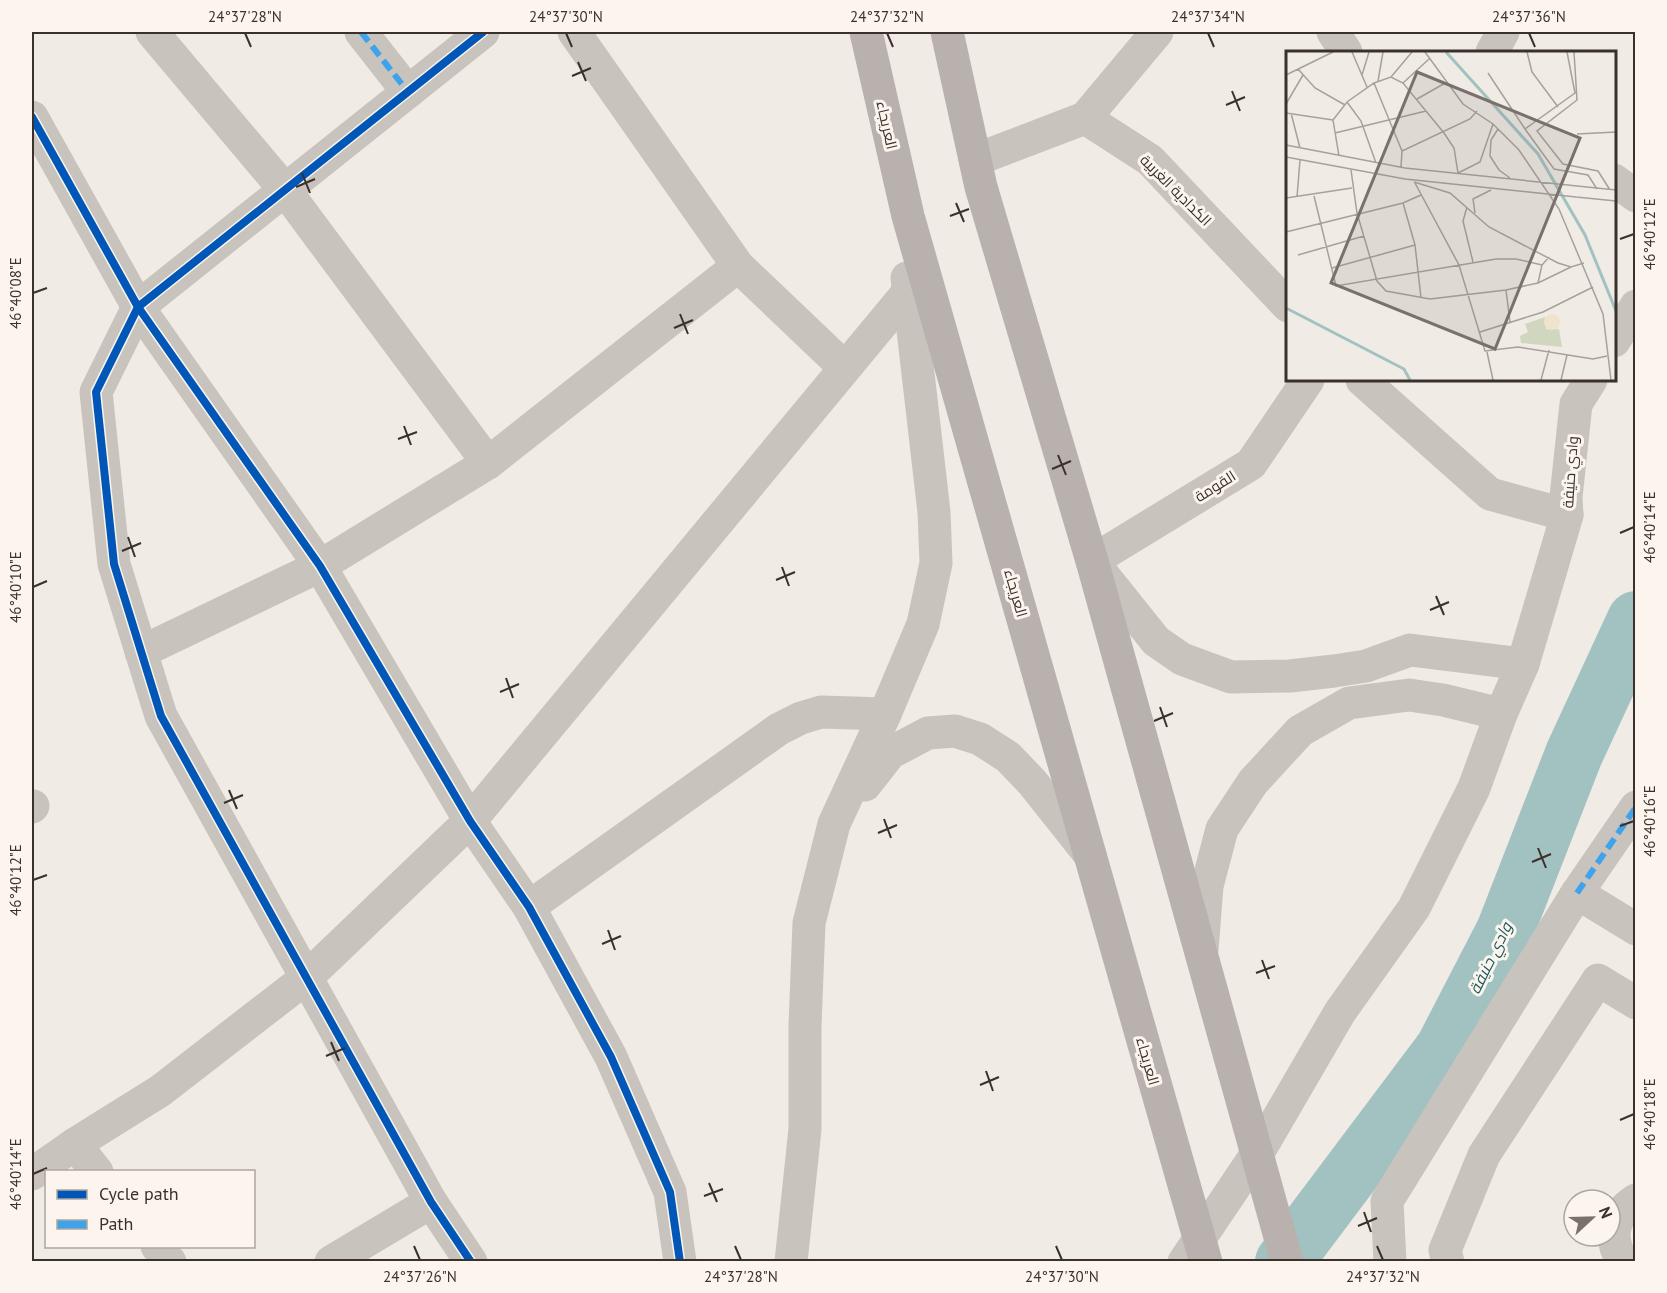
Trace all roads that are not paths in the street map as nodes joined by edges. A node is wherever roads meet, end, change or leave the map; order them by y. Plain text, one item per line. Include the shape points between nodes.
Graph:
1 (152, 32) edge
2 (361, 32) edge
3 (483, 32) edge
4 (573, 32) edge
5 (866, 32) edge
6 (947, 32) edge
7 (1157, 32) edge
8 (1332, 32) edge
9 (1503, 32) edge
10 (1345, 51) edge
11 (1493, 51) edge
12 (408, 92) junction
13 (32, 117) edge
14 (1085, 118) junction
15 (892, 146) junction
16 (975, 159) junction
17 (1616, 182) edge
18 (285, 189) junction
19 (1635, 196) edge
20 (738, 266) junction
21 (909, 291) junction
22 (1286, 305) edge
23 (1635, 306) edge
24 (138, 307) junction
25 (1616, 337) edge
26 (844, 367) junction
27 (1307, 381) edge
28 (1363, 381) edge
29 (1590, 381) edge
30 (488, 463) junction
31 (1567, 515) junction
32 (1092, 561) junction
33 (320, 566) junction
34 (141, 652) junction
35 (1523, 664) junction
36 (885, 714) junction
37 (1501, 714) junction
38 (1635, 807) edge
39 (470, 821) junction
40 (834, 824) junction
41 (1090, 855) junction
42 (1577, 893) junction
43 (529, 906) junction
44 (1635, 929) edge
45 (1201, 958) junction
46 (306, 978) junction
47 (1635, 1003) edge
48 (75, 1144) junction
49 (95, 1170) edge
50 (32, 1174) edge
51 (1635, 1200) edge
52 (431, 1203) junction
53 (159, 1248) edge
54 (170, 1262) edge
55 (332, 1262) edge
56 (471, 1262) edge
57 (680, 1262) edge
58 (791, 1262) edge
59 (1184, 1262) edge
60 (1206, 1262) edge
61 (1287, 1262) edge
62 (1390, 1262) edge
63 (1448, 1262) edge
64 (1623, 1262) edge

1 - 18 street
2 - 12 street
3 - 12 street
4 - 20 street
5 - 15 main road, العريجاء
6 - 16 main road
7 - 14 street
8 - 10 street
9 - 11 street
12 - 18 street
13 - 24 street
14 - 16 street
14 - 22 street, الكدادية الغربية via 1150,160
15 - 21 street
15 - 41 main road, العريجاء via 911,228
16 - 32 main road
17 - 19 street
18 - 24 street
18 - 30 street
20 - 26 street
20 - 30 street
21 - 26 street
21 - 36 street via 934,512 936,563 923,624
23 - 25 street
24 - 33 street
24 - 34 street via 96,392 114,564
26 - 39 street
27 - 32 street, القومة via 1251,464
28 - 31 street via 1490,494
29 - 31 street, وادي حنيفة via 1576,404
30 - 33 street
31 - 35 street, وادي حنيفة
32 - 35 street via 1156,641 1182,659 1231,676 1334,671 1366,666 1410,650
32 - 45 main road
33 - 34 street
33 - 39 street
34 - 46 street via 161,716
35 - 37 street, وادي حنيفة
36 - 40 street
36 - 43 street via 821,712 801,717
37 - 45 street via 1409,695 1349,703 1299,731 1253,782 1222,829 1207,886
37 - 59 street, وادي حنيفة via 1474,788 1414,908 1340,1012 1262,1146
38 - 42 street
39 - 43 street
39 - 46 street
40 - 41 street via 890,753 928,733 955,731 980,739 1008,757
40 - 58 street via 809,922 805,1129
41 - 60 main road, العريجاء
42 - 44 street
42 - 62 street via 1386,1201
43 - 57 street via 611,1057 670,1192
45 - 61 main road
46 - 48 street via 160,1091
46 - 52 street
47 - 63 street via 1598,980 1484,1155 1445,1250
48 - 49 street
48 - 50 street
51 - 64 street via 1619,1214 1615,1225 1613,1237
52 - 55 street
52 - 56 street
53 - 54 street

